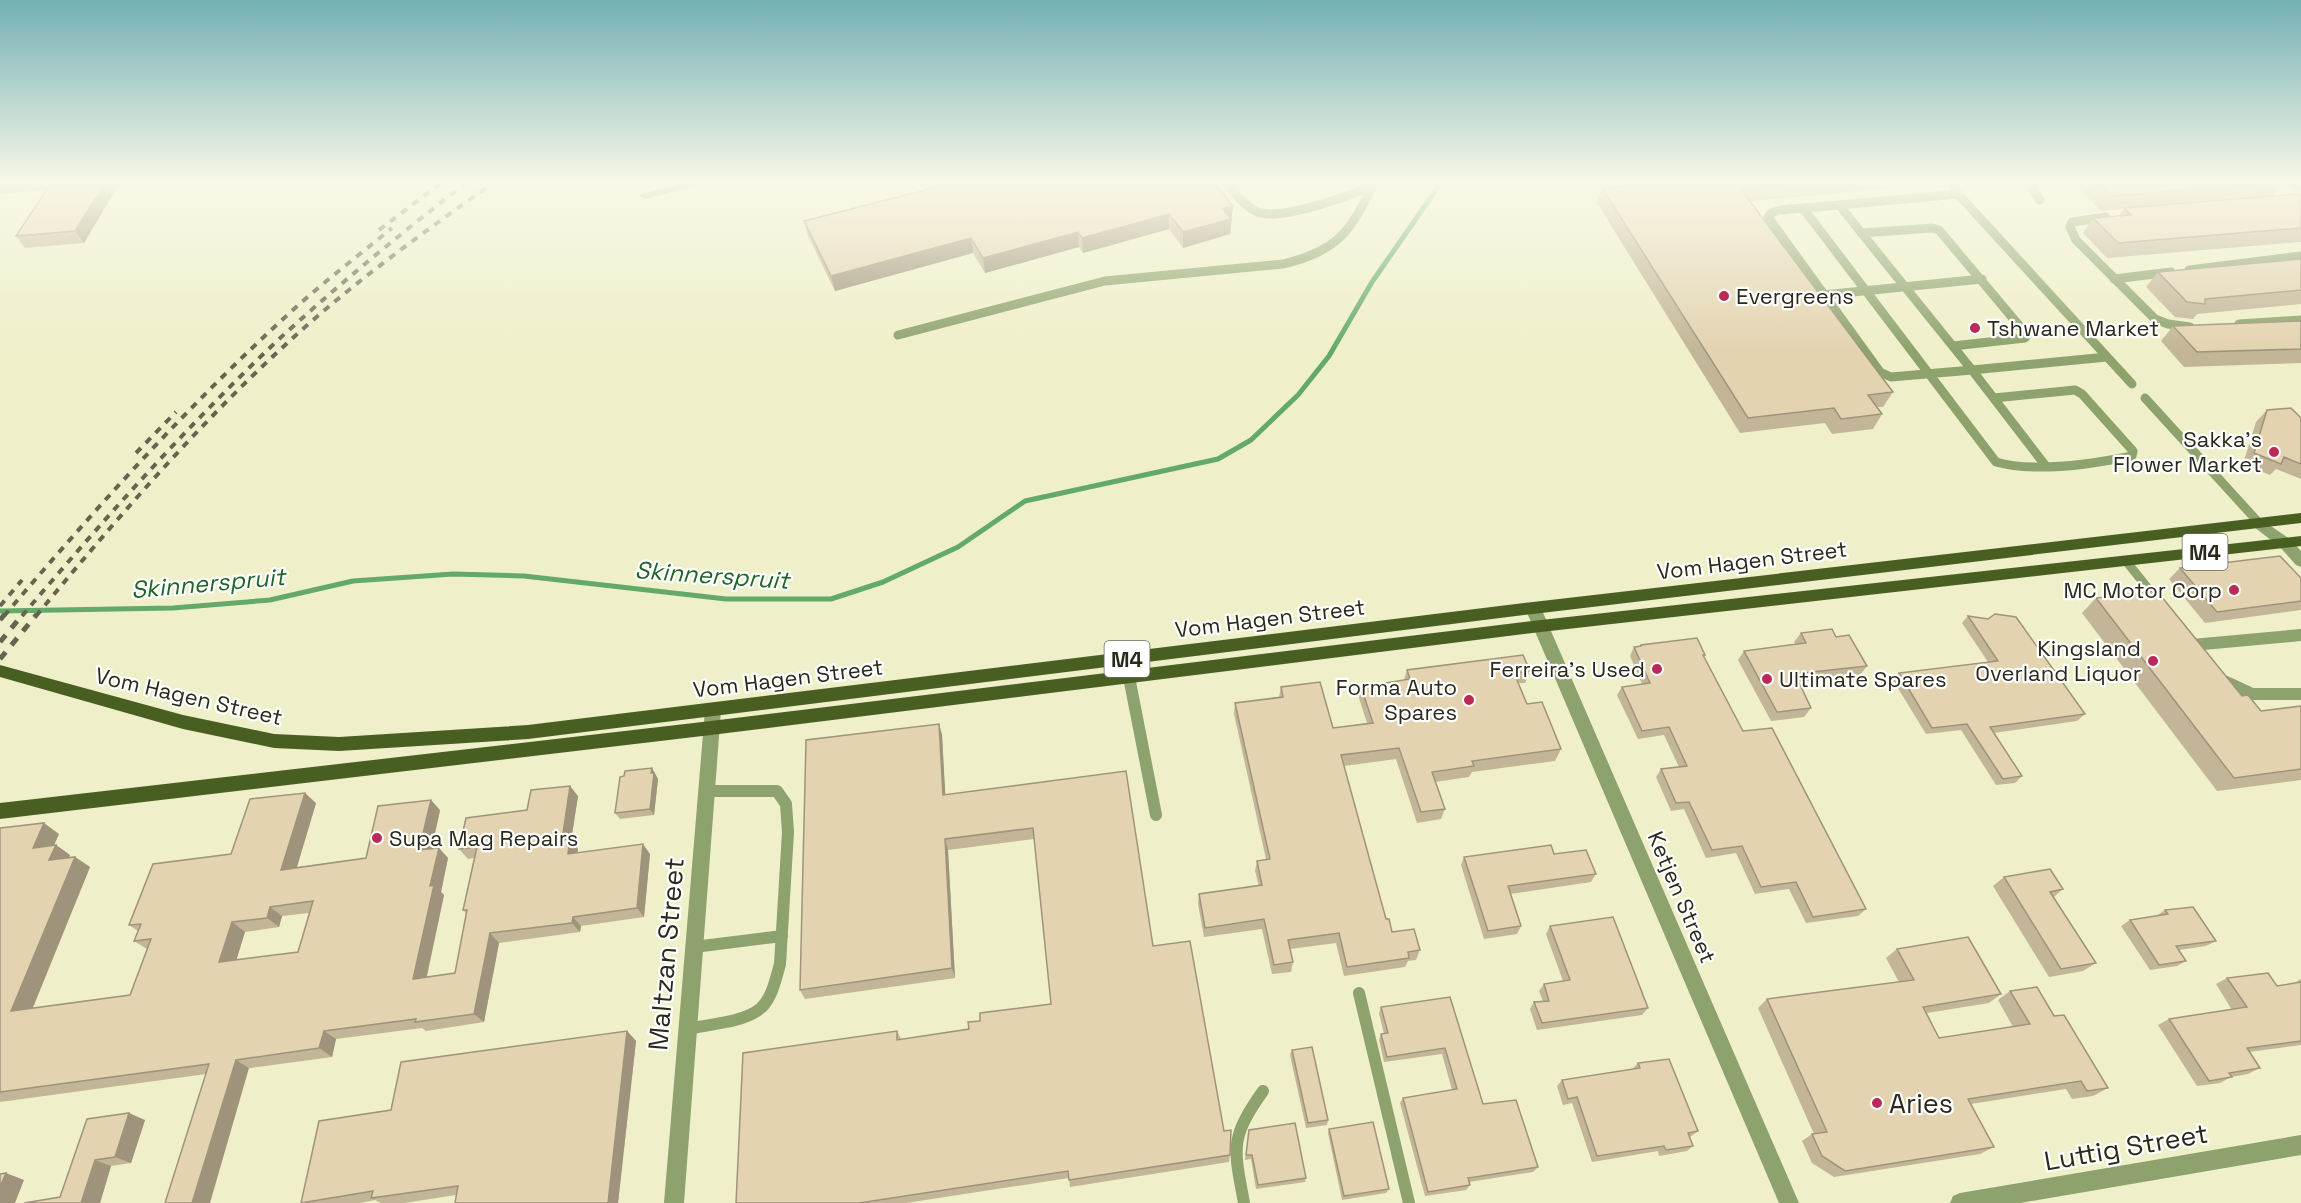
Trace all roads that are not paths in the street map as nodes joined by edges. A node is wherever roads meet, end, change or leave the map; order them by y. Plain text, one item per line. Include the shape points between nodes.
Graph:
1 (1337, 239) edge
2 (1784, 239) edge
3 (1827, 239) edge
4 (1867, 239) edge
5 (1947, 239) edge
6 (1999, 239) edge
7 (2076, 239) edge
8 (2301, 256) edge
9 (1982, 279) junction
10 (2114, 279) junction
11 (1905, 287) junction
12 (1866, 291) junction
13 (1823, 295) junction
14 (2301, 320) edge
15 (2233, 324) edge
16 (2199, 326) edge
17 (898, 335) dead end
18 (1953, 346) junction
19 (2107, 357) junction
20 (1972, 370) junction
21 (1929, 374) junction
22 (2132, 384) dead end
23 (1994, 398) junction
24 (2145, 398) dead end
25 (2045, 465) junction
26 (2301, 518) edge
27 (2259, 523) junction
28 (2301, 541) edge
29 (2284, 543) junction
30 (2126, 561) junction
31 (2301, 561) edge
32 (2163, 607) edge
33 (1533, 608) junction
34 (1541, 626) junction
35 (2301, 635) edge
36 (2192, 644) edge
37 (0, 671) edge
38 (2217, 674) edge
39 (1128, 677) junction
40 (2301, 694) edge
41 (712, 719) junction
42 (706, 791) junction
43 (0, 811) edge
44 (1156, 815) dead end
45 (782, 936) junction
46 (694, 947) junction
47 (1359, 993) dead end
48 (687, 1029) junction
49 (1263, 1091) dead end
50 (2301, 1145) edge
51 (674, 1203) edge
52 (1244, 1203) edge
53 (1409, 1203) edge
54 (1789, 1203) edge
55 (1960, 1203) edge

1 - 17 lane via 1302,259 1283,264 1106,281
2 - 13 lane
3 - 12 lane
4 - 11 lane
5 - 9 lane
6 - 19 lane
7 - 10 lane
8 - 10 lane
9 - 11 lane
9 - 18 lane via 2027,335
10 - 16 lane via 2155,319
11 - 12 lane
11 - 18 lane
12 - 13 lane
12 - 21 lane
13 - 21 lane via 1880,372 1891,377
14 - 15 lane
18 - 20 lane
19 - 20 lane
19 - 22 lane
20 - 21 lane
20 - 23 lane
21 - 25 lane via 1996,462 2003,466
23 - 25 lane
23 - 25 lane via 2075,390 2133,451 2126,458
24 - 27 lane
26 - 27 main road, Vom Hagen Street / M4
27 - 29 street
27 - 33 main road, Vom Hagen Street / M4
28 - 29 main road, Vom Hagen Street / M4
29 - 30 main road, Vom Hagen Street / M4
29 - 31 street
30 - 32 lane
30 - 34 main road, Vom Hagen Street / M4
33 - 34 street, Ketjen Street
33 - 41 main road, Vom Hagen Street / M4
34 - 39 main road, Vom Hagen Street / M4
34 - 54 street, Ketjen Street
35 - 36 lane
37 - 41 main road, Vom Hagen Street / M4 via 183,722 274,741 339,744
38 - 40 lane via 2243,693
39 - 41 main road, Vom Hagen Street / M4
39 - 44 lane
41 - 42 street, Maltzan Street
41 - 43 main road, Vom Hagen Street / M4
42 - 45 lane via 777,791 786,804
42 - 46 street, Maltzan Street
45 - 46 lane
45 - 48 lane via 780,964 762,1007 746,1016
46 - 48 street, Maltzan Street
47 - 53 lane
48 - 51 street, Maltzan Street
49 - 52 lane via 1242,1123 1238,1137 1236,1152
50 - 55 street, Luttig Street

